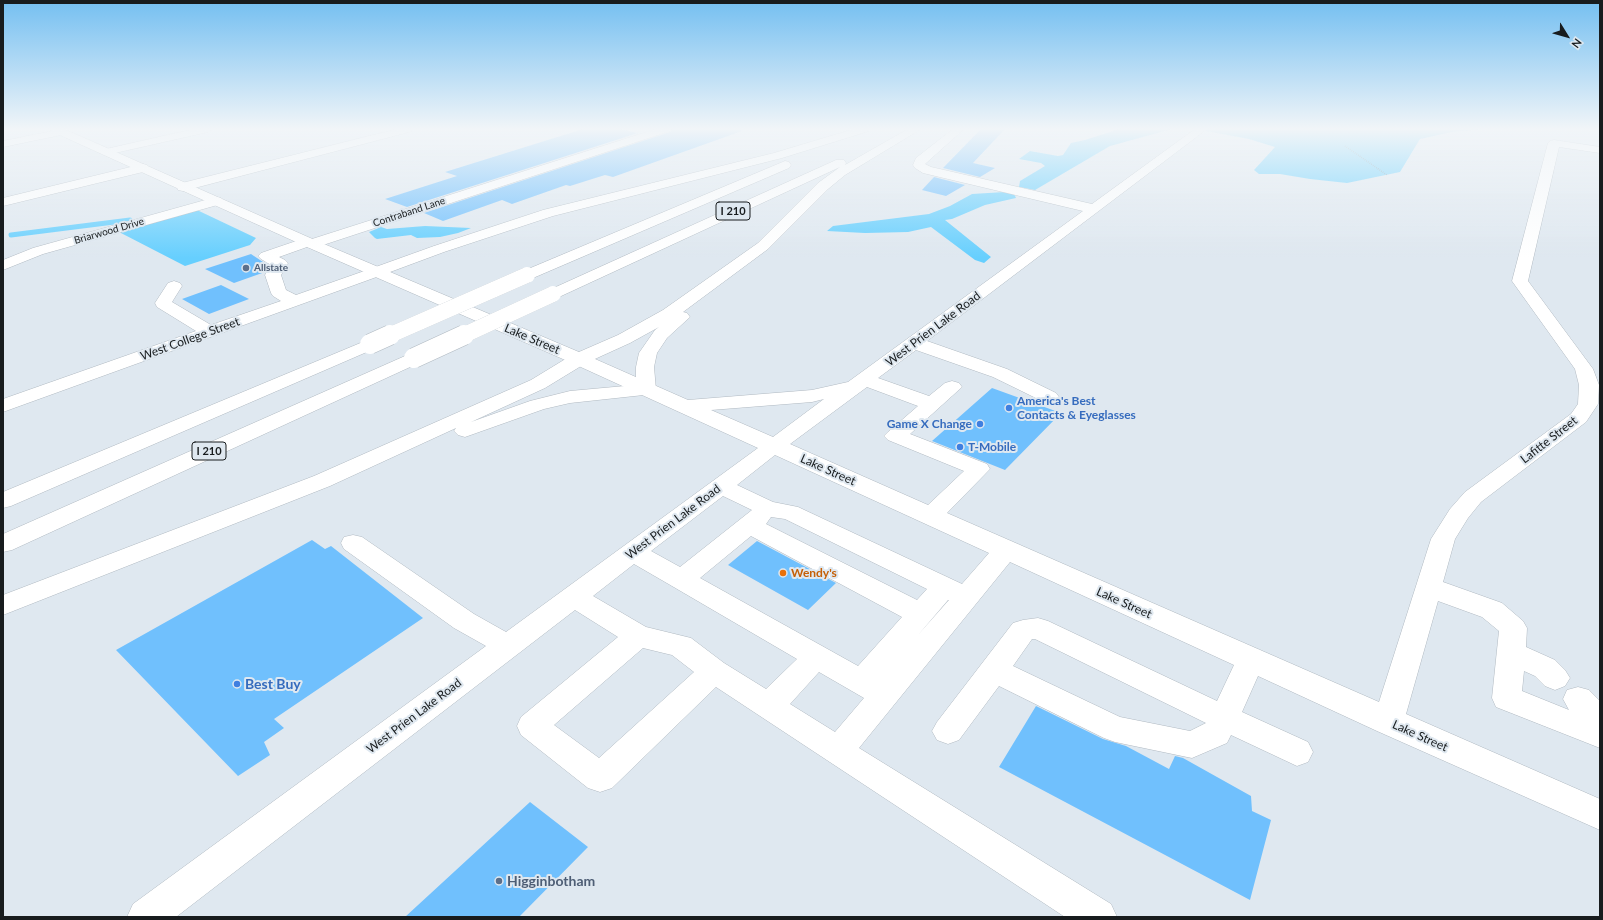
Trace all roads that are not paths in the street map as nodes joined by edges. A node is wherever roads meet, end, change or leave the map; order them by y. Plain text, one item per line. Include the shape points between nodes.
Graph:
1 (127, 172) edge
2 (151, 172) edge
3 (242, 172) edge
4 (532, 172) edge
5 (714, 172) edge
6 (768, 172) edge
7 (819, 172) edge
8 (841, 172) edge
9 (939, 172) edge
10 (1143, 172) edge
11 (1547, 172) edge
12 (183, 187) junction
13 (216, 201) junction
14 (3, 202) edge
15 (1094, 209) junction
16 (309, 243) junction
17 (3, 265) edge
18 (376, 272) junction
19 (722, 277) junction
20 (174, 286) dead end
21 (294, 301) junction
22 (210, 332) junction
23 (914, 343) junction
24 (579, 359) junction
25 (860, 383) junction
26 (952, 387) dead end
27 (646, 390) junction
28 (1049, 397) dead end
29 (932, 404) junction
30 (3, 406) edge
31 (685, 406) junction
32 (774, 446) junction
33 (322, 481) junction
34 (721, 486) junction
35 (3, 501) edge
36 (768, 509) junction
37 (931, 516) junction
38 (749, 525) junction
39 (3, 544) edge
40 (353, 544) dead end
41 (1006, 550) junction
42 (633, 552) junction
43 (681, 580) junction
44 (1428, 587) junction
45 (955, 592) junction
46 (574, 597) junction
47 (3, 605) edge
48 (920, 614) junction
49 (638, 636) junction
50 (508, 646) junction
51 (1512, 652) junction
52 (816, 657) junction
53 (1251, 660) junction
54 (994, 670) junction
55 (714, 671) junction
56 (1555, 678) dead end
57 (872, 689) junction
58 (1578, 700) dead end
59 (769, 706) junction
60 (1224, 718) junction
61 (1388, 722) junction
62 (948, 731) dead end
63 (1599, 735) edge
64 (838, 751) junction
65 (1297, 752) dead end
66 (1600, 815) edge
67 (154, 915) edge
68 (1098, 917) edge

1 - 14 main road
2 - 12 main road, Lake Street
3 - 12 main road
4 - 16 main road, Contraband Lane
5 - 18 main road, West College Street via 548,213
6 - 35 main road, I 210, bridge
7 - 39 main road, I 210, bridge
8 - 19 main road via 823,186 763,246
9 - 15 main road
10 - 15 main road, West Prien Lake Road
11 - 44 main road, Lafitte Street via 1520,281 1584,369 1589,385 1588,404 1579,418 1473,498 1463,509 1443,539
12 - 13 main road, Lake Street
13 - 16 main road, Lake Street
13 - 17 main road, Briarwood Drive via 38,251
15 - 23 main road, West Prien Lake Road
16 - 18 main road, Lake Street
16 - 21 main road, Contraband Lane via 266,256 280,262 273,275 279,293
18 - 21 main road, West College Street
18 - 24 main road, Lake Street
19 - 24 main road via 669,314 624,339
19 - 27 main road via 661,334 648,353 645,367
20 - 22 main road via 163,303
21 - 22 main road, West College Street
22 - 30 main road, West College Street
23 - 25 main road, West Prien Lake Road
23 - 28 main road via 1000,373
24 - 27 main road, Lake Street
24 - 33 main road via 538,384
25 - 29 main road
25 - 31 main road via 812,396
25 - 32 main road, West Prien Lake Road
26 - 29 main road
27 - 31 main road, Lake Street
27 - 33 main road via 570,397 537,406
29 - 37 main road via 895,436 979,469
31 - 32 main road, Lake Street
32 - 34 main road, West Prien Lake Road
32 - 37 main road, Lake Street
33 - 47 main road
34 - 36 main road
34 - 42 main road, West Prien Lake Road
36 - 38 main road
36 - 45 main road via 790,512
37 - 41 main road, Lake Street
38 - 43 main road
38 - 48 main road
40 - 50 main road via 464,621
41 - 45 main road
41 - 53 main road, Lake Street
42 - 43 main road
42 - 46 main road, West Prien Lake Road
43 - 52 main road
44 - 51 main road via 1492,610 1513,628
44 - 61 main road, Lafitte Street
45 - 48 main road
45 - 57 main road
46 - 49 main road
46 - 50 main road, West Prien Lake Road
48 - 57 main road
49 - 55 main road via 681,646
49 - 55 main road via 532,726 600,778
50 - 67 main road, West Prien Lake Road
51 - 56 main road via 1545,668
51 - 63 main road via 1507,698
52 - 57 main road
52 - 59 main road
53 - 60 main road
53 - 61 main road, Lake Street
54 - 60 main road via 1115,729 1192,745 1216,734
54 - 60 main road via 1023,630 1038,628
54 - 62 main road
55 - 59 main road
57 - 64 main road
58 - 63 main road via 1591,712
59 - 64 main road
60 - 65 main road
61 - 66 main road, Lake Street
64 - 68 main road

